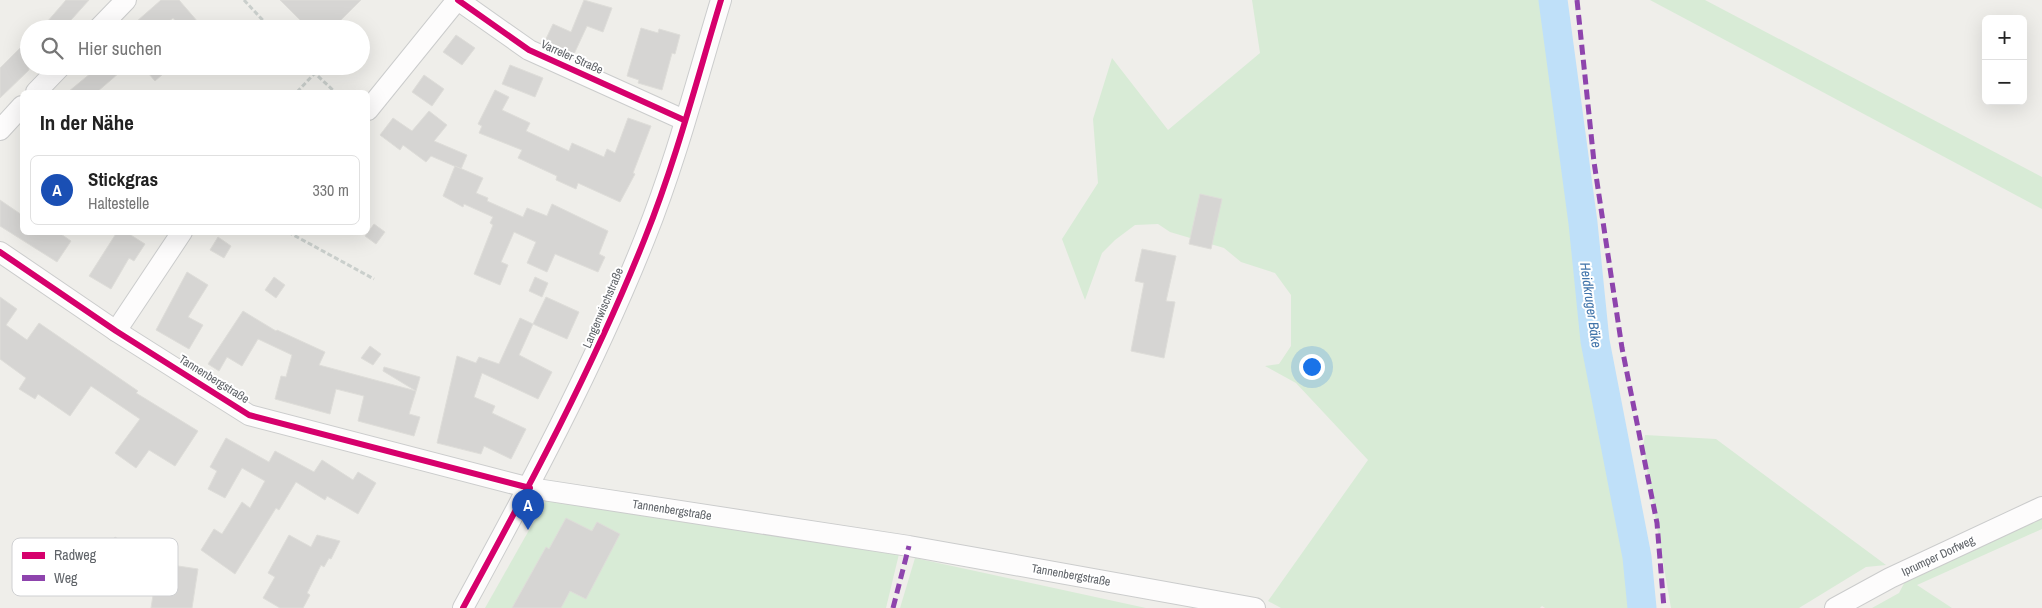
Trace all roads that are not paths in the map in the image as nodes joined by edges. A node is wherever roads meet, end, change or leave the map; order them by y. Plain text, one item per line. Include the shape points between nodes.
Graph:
1 (126, 0) edge
2 (458, 0) edge
3 (721, 0) edge
4 (107, 20) edge
5 (52, 75) edge
6 (38, 90) edge
7 (20, 108) edge
8 (370, 108) edge
9 (684, 120) junction
10 (0, 130) edge
11 (180, 235) edge
12 (0, 252) edge
13 (116, 331) junction
14 (530, 488) junction
15 (2042, 507) edge
16 (463, 608) edge
17 (1255, 608) edge
18 (1835, 608) edge

1 - 4 street
2 - 8 street, Varreler Straße
2 - 9 street, Varreler Straße via 529,50
3 - 9 street, Langenwischstraße
5 - 6 street
7 - 10 street
9 - 14 street, Langenwischstraße via 642,246 590,368
11 - 13 street
12 - 13 street, Tannenbergstraße
13 - 14 street, Tannenbergstraße via 249,415
14 - 16 street, Langenwischstraße
14 - 17 street, Tannenbergstraße via 909,546
15 - 18 street, Iprumper Dorfweg via 1890,578

